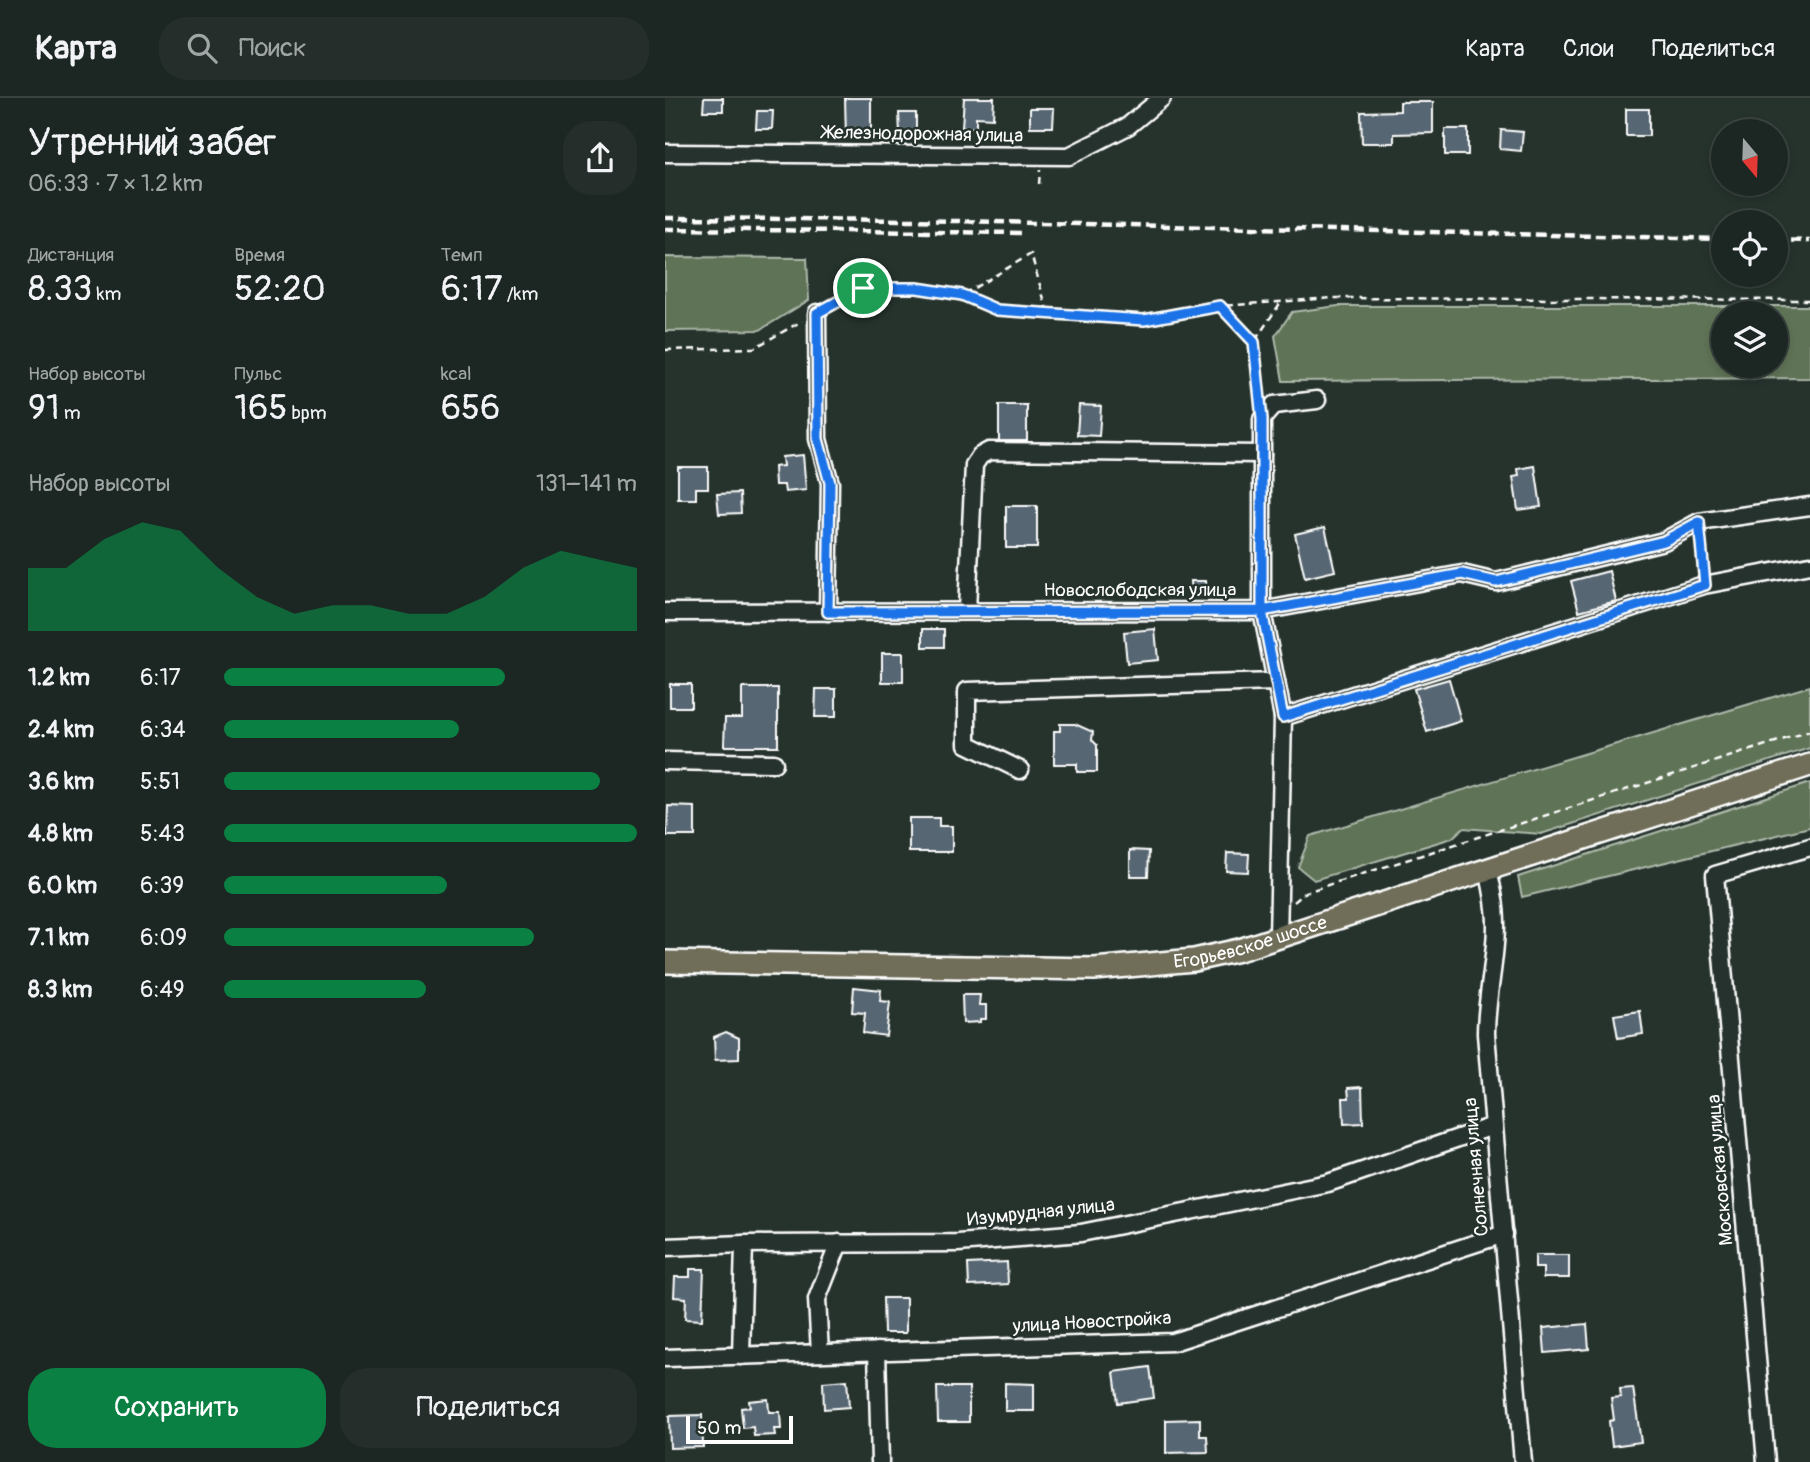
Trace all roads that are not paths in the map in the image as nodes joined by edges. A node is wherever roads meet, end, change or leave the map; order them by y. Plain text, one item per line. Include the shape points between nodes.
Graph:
1 (1162, 98) edge
2 (665, 153) edge
3 (814, 315) road end
4 (1317, 400) dead end
5 (1262, 454) junction
6 (1810, 506) edge
7 (1810, 565) edge
8 (967, 610) junction
9 (1262, 611) junction
10 (665, 612) edge
11 (828, 612) junction
12 (1276, 682) junction
13 (1283, 717) junction
14 (665, 761) edge
15 (774, 762) dead end
16 (1810, 765) edge
17 (1020, 770) dead end
18 (1810, 847) edge
19 (1488, 869) junction
20 (1278, 938) junction
21 (665, 962) edge
22 (1493, 1126) junction
23 (1504, 1234) junction
24 (839, 1243) junction
25 (744, 1244) junction
26 (665, 1247) edge
27 (877, 1351) junction
28 (820, 1353) junction
29 (741, 1356) junction
30 (665, 1358) edge
31 (880, 1462) edge
32 (1523, 1462) edge
33 (1766, 1462) edge

1 - 2 street, Железнодорожная улица via 1128,126 1069,156
3 - 11 street via 818,439 830,483
4 - 5 street via 1274,405 1262,419
5 - 8 street via 989,451 974,465
5 - 9 street
6 - 9 street, Новослободская улица via 1699,522 1664,541 1496,582 1462,574
7 - 13 street via 1705,585
8 - 9 street, Новослободская улица
8 - 11 street, Новослободская улица
9 - 12 street
10 - 11 street, Новослободская улица
12 - 13 street
12 - 17 street via 967,691 967,744
13 - 20 street
14 - 15 street
16 - 19 main road, Егорьевское шоссе
18 - 33 street, Московская улица via 1715,874
19 - 20 main road, Егорьевское шоссе
19 - 22 street, Солнечная улица via 1496,925 1486,1020
20 - 21 main road, Егорьевское шоссе via 1194,960 1094,969
22 - 23 street, Солнечная улица
22 - 24 street, Изумрудная улица via 1328,1183 1081,1233 958,1243
23 - 27 street, улица Новостройка via 1173,1342
23 - 32 street, Солнечная улица
24 - 25 street, Изумрудная улица
24 - 28 street via 817,1299
25 - 26 street, Изумрудная улица
25 - 29 street
27 - 28 street, улица Новостройка
27 - 31 street
28 - 29 street, улица Новостройка
29 - 30 street, улица Новостройка

